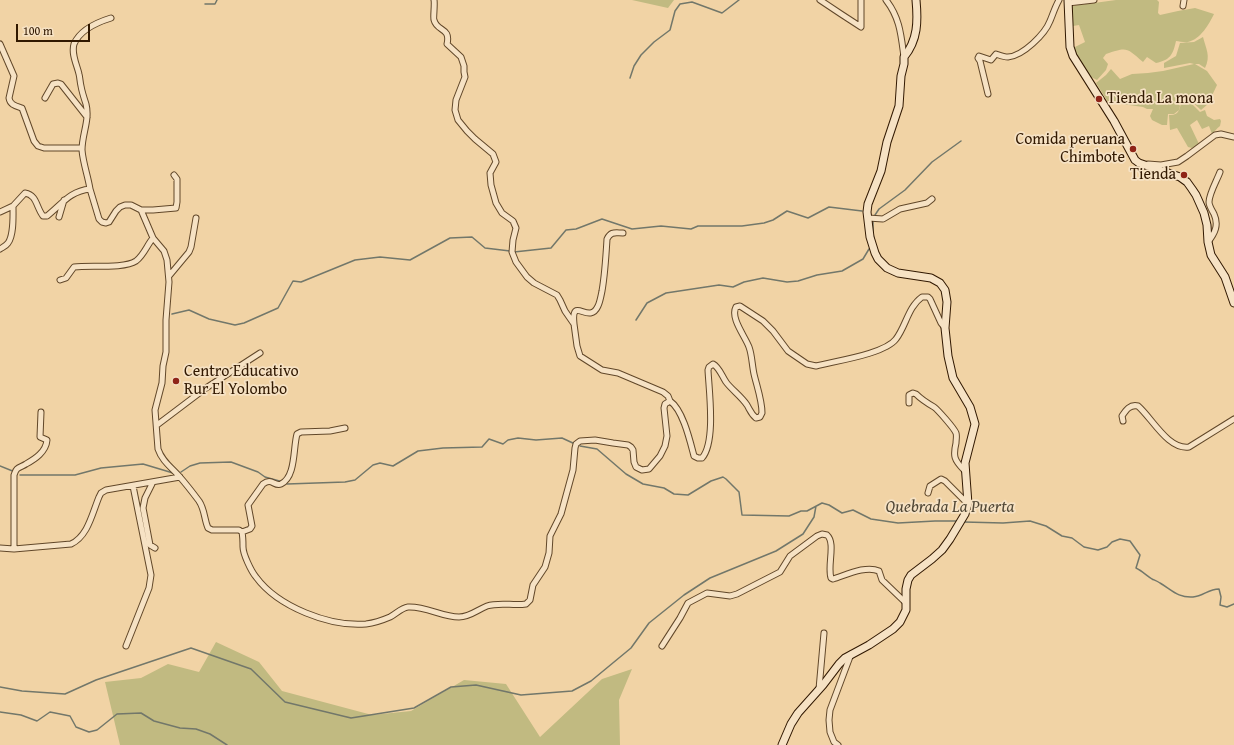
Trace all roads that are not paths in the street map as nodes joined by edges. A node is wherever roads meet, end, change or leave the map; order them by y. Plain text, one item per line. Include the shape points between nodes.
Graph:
1 (434, 0) edge
2 (820, 0) edge
3 (860, 0) edge
4 (886, 0) edge
5 (916, 0) edge
6 (1059, 0) edge
7 (1094, 0) edge
8 (1068, 2) edge
9 (111, 18) dead end
10 (0, 44) edge
11 (904, 57) junction
12 (988, 94) dead end
13 (45, 98) dead end
14 (87, 117) junction
15 (1234, 137) edge
16 (82, 148) junction
17 (1144, 164) junction
18 (1220, 172) dead end
19 (174, 175) dead end
20 (90, 189) junction
21 (64, 199) junction
22 (932, 199) dead end
23 (13, 206) junction
24 (141, 210) junction
25 (0, 212) edge
26 (59, 217) dead end
27 (196, 218) dead end
28 (868, 218) junction
29 (623, 233) dead end
30 (153, 238) junction
31 (1208, 242) junction
32 (0, 249) edge
33 (169, 276) junction
34 (60, 280) dead end
35 (1234, 303) edge
36 (574, 324) junction
37 (945, 328) junction
38 (260, 353) dead end
39 (670, 402) junction
40 (909, 403) dead end
41 (41, 412) dead end
42 (1234, 419) edge
43 (1123, 421) dead end
44 (157, 425) junction
45 (345, 428) dead end
46 (964, 470) junction
47 (180, 476) junction
48 (153, 482) junction
49 (134, 486) junction
50 (928, 493) dead end
51 (968, 504) junction
52 (242, 532) junction
53 (0, 548) edge
54 (156, 548) dead end
55 (14, 549) junction
56 (906, 603) junction
57 (824, 633) dead end
58 (126, 646) dead end
59 (662, 646) dead end
60 (851, 654) junction
61 (819, 689) junction
62 (782, 745) edge
63 (838, 745) edge

1 - 36 street via 434,20 447,33 447,44 461,57 464,66 465,77 456,100 458,120 493,154 496,162 490,173 491,185 496,203 502,213 513,221 516,228 512,252 516,262 534,283 557,295
2 - 3 street via 861,27
4 - 11 street via 900,25
5 - 11 main road via 916,28 911,48
6 - 12 street via 1050,22 1040,37 1019,54 1008,57 996,54 991,60 979,56
7 - 8 street
8 - 17 main road via 1070,47 1073,56 1114,121 1132,157
9 - 14 street via 96,23 76,40 74,45 73,51
10 - 16 street via 14,76 9,102 22,108 34,141 44,148
11 - 28 main road via 899,106 881,171 868,204
13 - 14 street via 53,84 61,84
14 - 16 street
15 - 17 street via 1215,135 1178,162 1161,166
16 - 20 street
17 - 31 main road via 1187,182 1204,213
18 - 31 street via 1209,203 1217,227
19 - 24 street via 177,179 176,208
20 - 21 street
20 - 24 street via 99,219 106,224 120,207 131,205
21 - 23 street via 47,216 43,216 30,194 25,193
21 - 26 street
22 - 28 street via 927,203 900,209 883,219
23 - 25 street
23 - 32 street via 10,238 7,245
24 - 30 street
27 - 33 street via 189,252
28 - 37 main road via 875,253 887,268 898,273 931,278 942,285 947,302
29 - 36 street via 612,232 607,239 598,306 592,313 574,311
30 - 33 street via 164,251
30 - 34 street via 136,261 127,264 74,267 66,278
31 - 35 main road via 1211,255 1225,277
33 - 44 street via 166,352 155,410
36 - 39 street via 580,356 602,370 618,373 663,392
37 - 39 street via 930,299 922,297 906,318 892,344 875,352 816,366 807,364 788,351 763,321 738,306 734,312 749,347 761,399 760,417 752,415 741,396 727,383 716,366 711,365 708,367 710,435 704,455 698,458 694,456 683,422
37 - 46 main road via 953,378 970,407 975,424
38 - 44 street via 206,388
39 - 52 street via 665,404 664,408 667,436 665,446 649,469 636,468 632,447 628,445 595,440 580,441 576,444 573,470 561,514 550,536 545,567 533,585 530,600 526,604 488,606 460,617 408,607 368,624 334,622 292,607 269,591 252,571 243,548
40 - 46 street via 909,395 916,394 934,407 956,433 954,456
41 - 55 street via 40,436 47,440 46,444 39,456 17,469 14,475
42 - 43 street via 1189,448 1174,443 1159,431 1138,406 1127,409 1122,416
44 - 47 street via 160,455
45 - 52 street via 297,434 292,472 282,484 270,481 264,484 248,505 252,526
46 - 51 main road
47 - 48 street
47 - 52 street via 200,502 208,528
48 - 49 street
48 - 54 street via 143,508 150,545
49 - 55 street via 101,493 84,533 77,542
49 - 58 street via 151,575 149,588
50 - 51 street via 930,486 941,479
51 - 56 main road via 963,518 942,550 911,575 906,589
53 - 55 street
56 - 59 street via 882,580 879,571 874,569 868,568 831,578 831,542 829,537 822,534 790,556 780,572 737,594 730,596 707,593 688,603
56 - 60 main road via 906,610 893,629
57 - 61 street
60 - 61 main road via 839,664
60 - 63 street via 830,710 830,732
61 - 62 main road via 798,713

